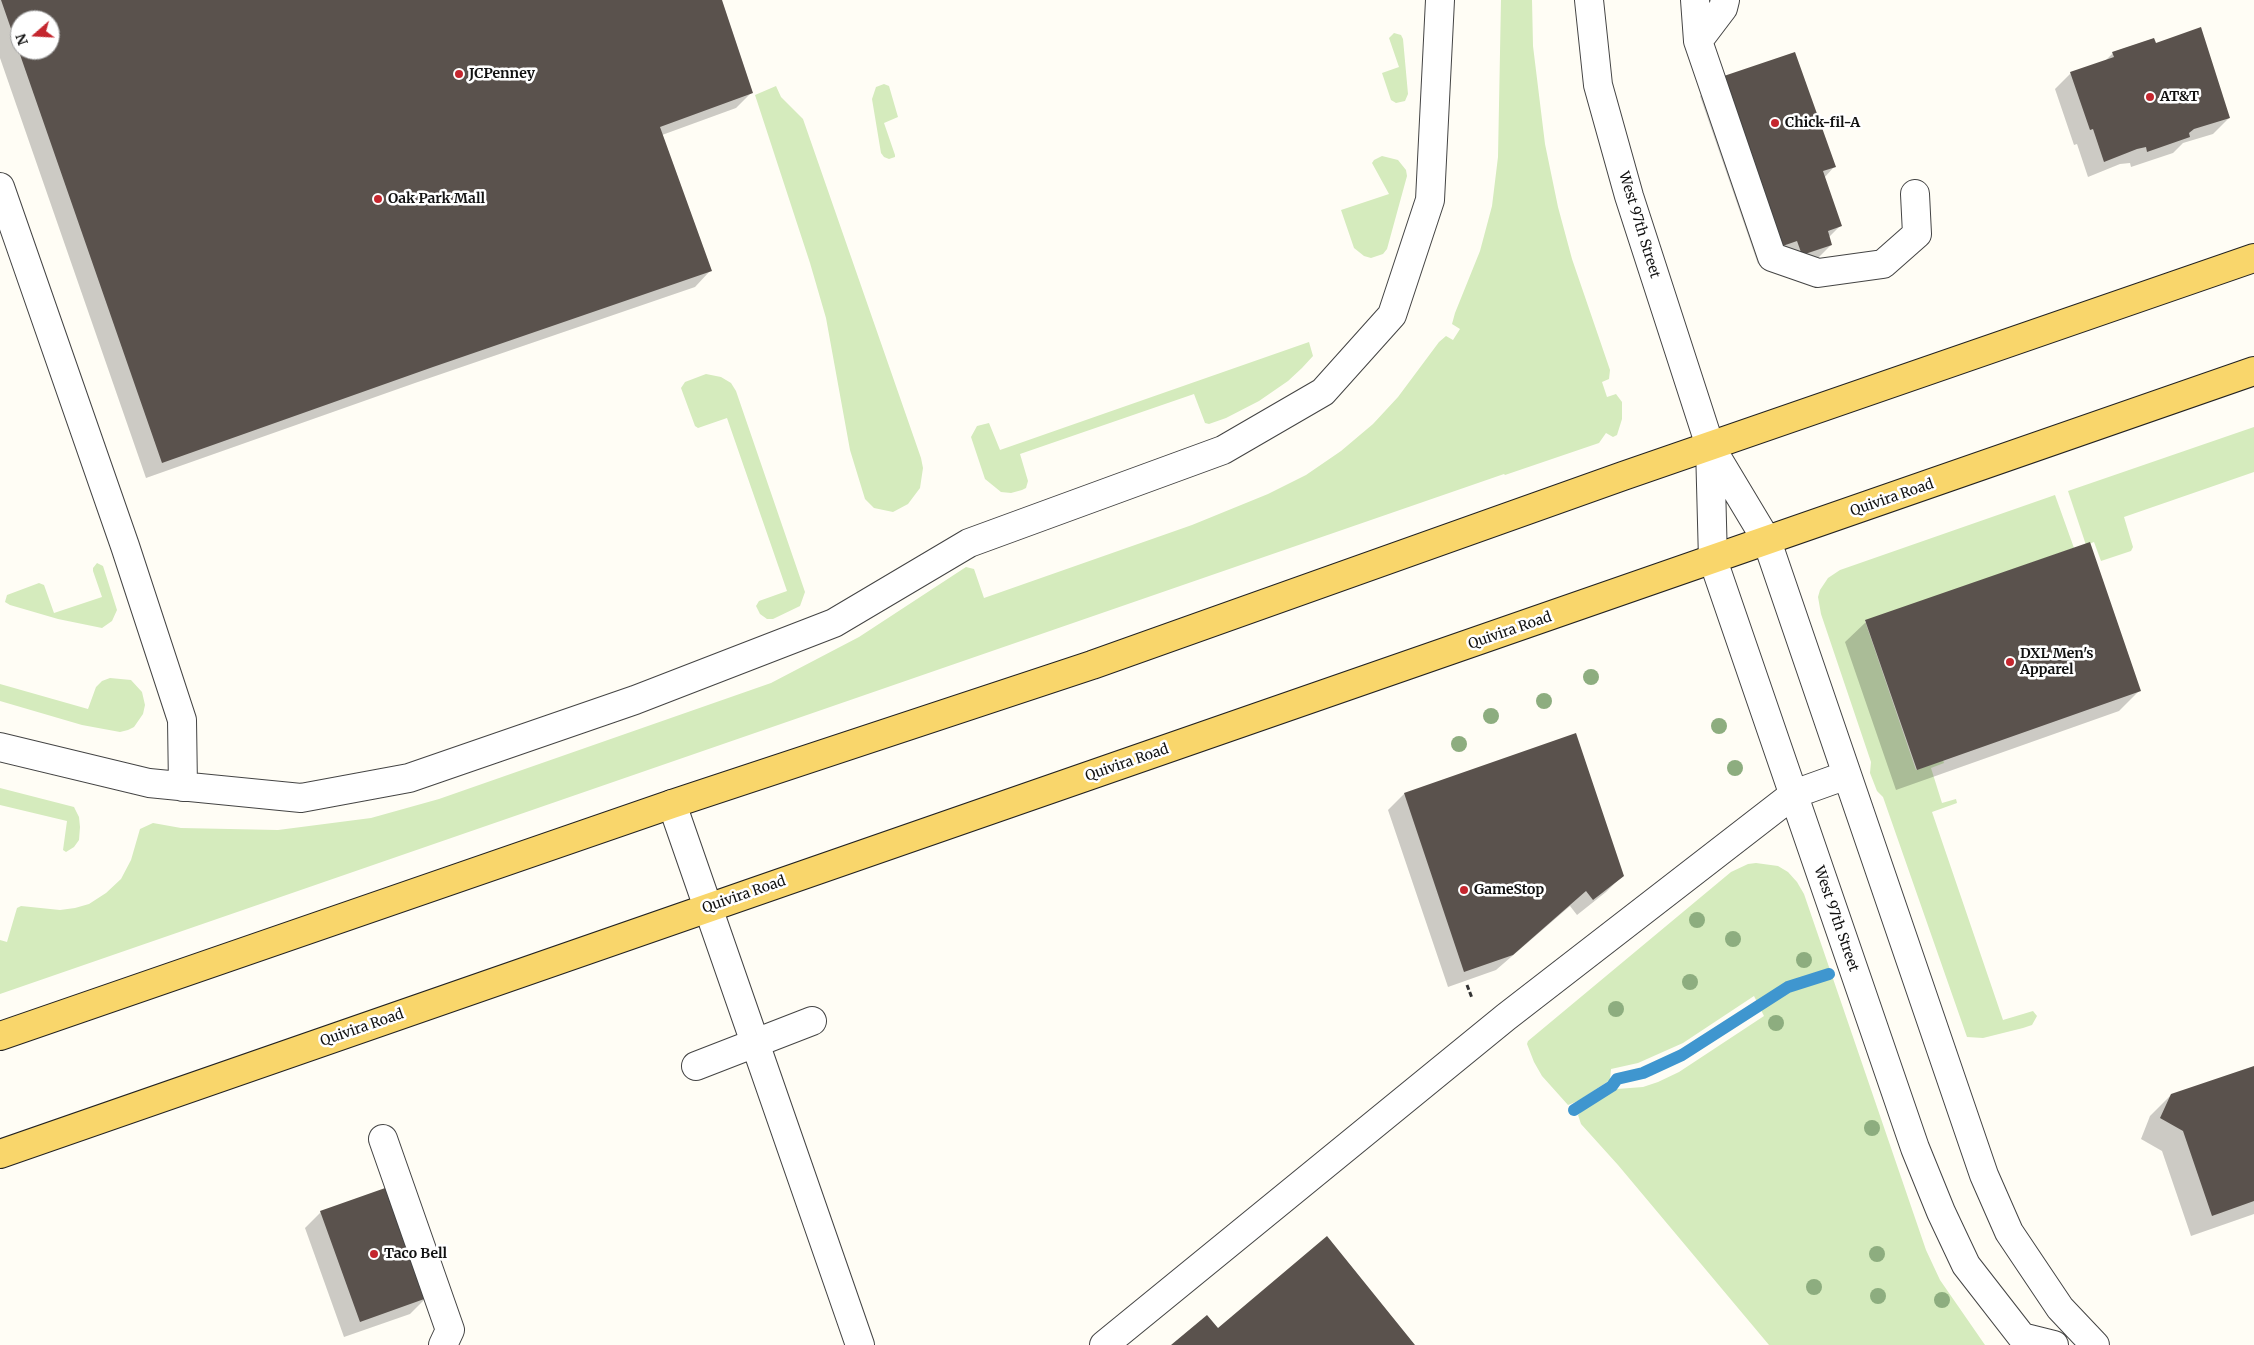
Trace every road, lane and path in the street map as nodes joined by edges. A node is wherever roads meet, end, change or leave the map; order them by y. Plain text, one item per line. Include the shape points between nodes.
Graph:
1 (1440, 0) edge
2 (1588, 0) edge
3 (1694, 0) edge
4 (1725, 0) edge
5 (1698, 40) junction
6 (0, 187) edge
7 (1915, 194) dead end
8 (2254, 258) edge
9 (2254, 371) edge
10 (1710, 446) junction
11 (1767, 541) junction
12 (1713, 560) junction
13 (0, 747) edge
14 (1847, 775) junction
15 (183, 787) junction
16 (1794, 794) junction
17 (672, 804) junction
18 (707, 908) junction
19 (812, 1021) dead end
20 (0, 1036) edge
21 (754, 1043) junction
22 (696, 1066) dead end
23 (383, 1139) dead end
24 (0, 1154) edge
25 (443, 1345) edge
26 (860, 1345) edge
27 (1104, 1345) edge
28 (2054, 1345) edge
29 (2095, 1345) edge

1 - 15 street via 1430,200 1392,315 1323,392 1223,450 969,543 834,623 636,700 409,778 302,798
2 - 10 street, West 97th Street via 1598,85 1628,196
3 - 5 street
4 - 5 street via 1723,8
5 - 7 street via 1772,256 1818,273 1883,264 1917,234
6 - 15 street via 182,720
8 - 10 main road
9 - 11 main road, Quivira Road
10 - 11 street, West 97th Street
10 - 12 street, West 97th Street
10 - 17 main road via 1092,665
11 - 12 main road, Quivira Road
11 - 14 street, West 97th Street
12 - 16 street, West 97th Street
12 - 18 main road, Quivira Road
13 - 15 street via 149,784
14 - 16 street
14 - 29 street, West 97th Street via 1966,1124 1998,1207 2009,1232 2060,1308
16 - 27 street via 1499,1022
16 - 28 street, West 97th Street via 1940,1212 1966,1265 2022,1337
17 - 18 street
17 - 20 main road
18 - 21 street
18 - 24 main road, Quivira Road
19 - 21 street
21 - 22 street
21 - 26 street
23 - 25 street via 450,1330

